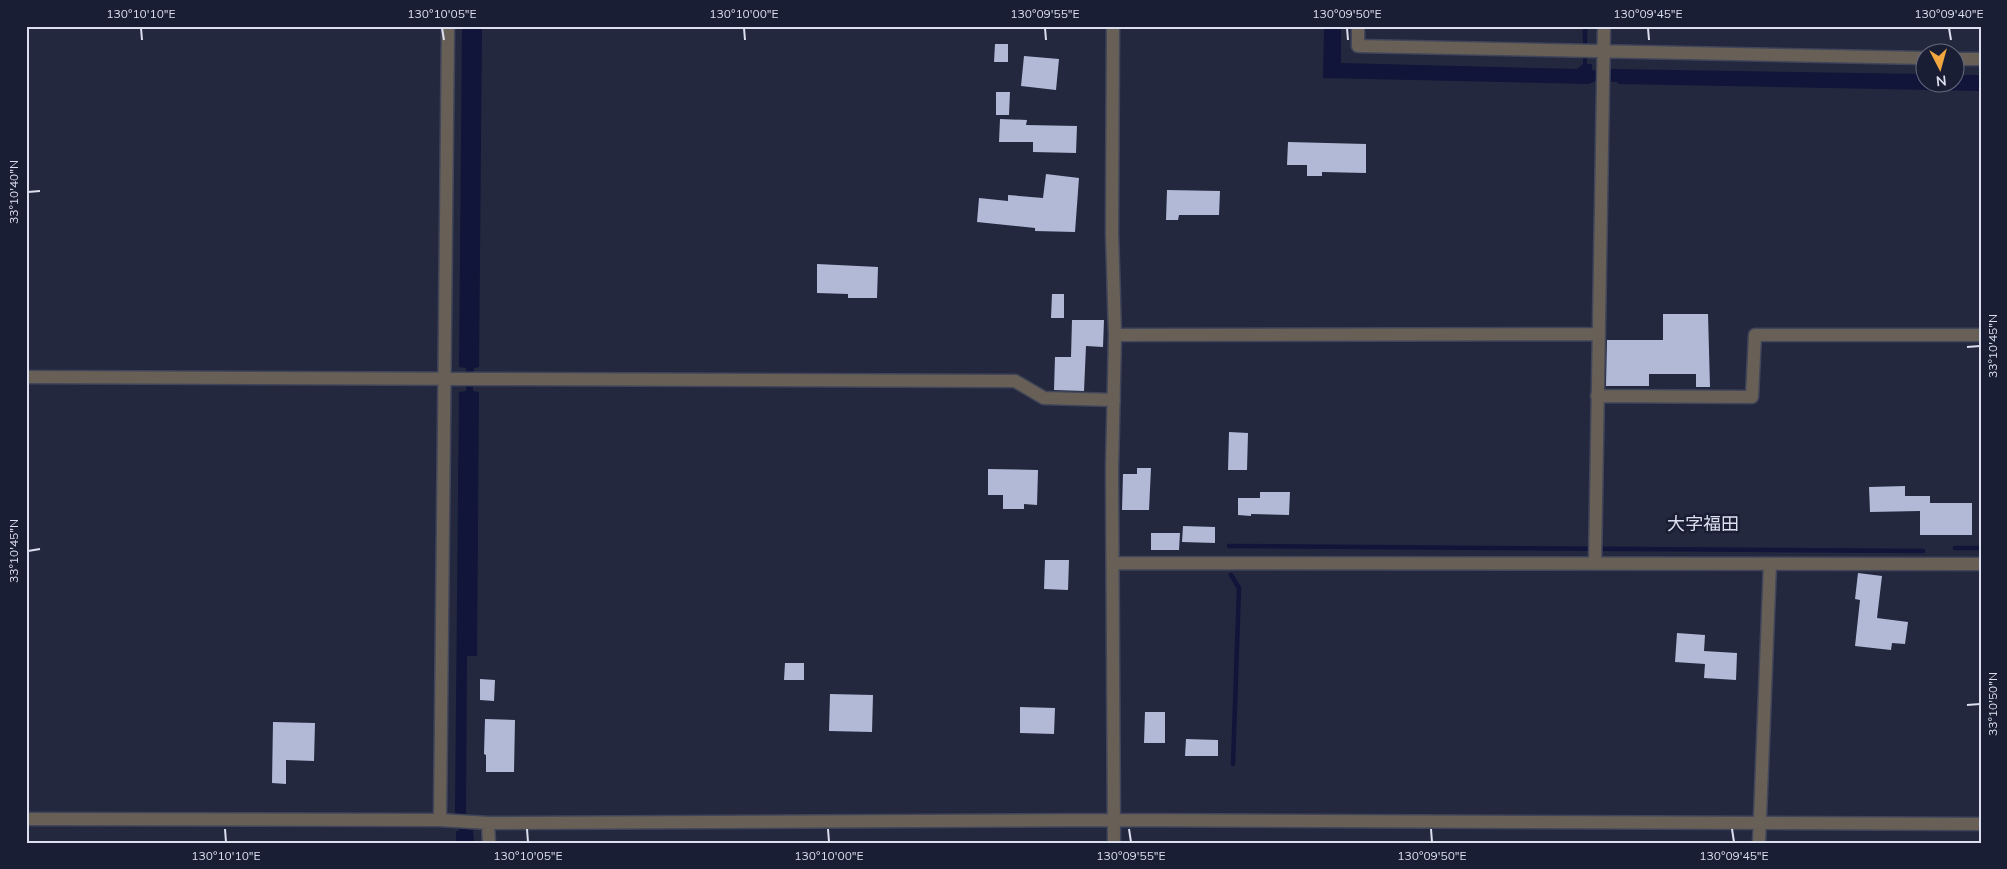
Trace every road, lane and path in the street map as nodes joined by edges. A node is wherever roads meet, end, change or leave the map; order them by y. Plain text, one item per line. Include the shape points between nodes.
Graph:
1 (448, 26) edge
2 (1113, 26) edge
3 (1358, 26) edge
4 (1604, 26) edge
5 (1594, 55) junction
6 (1914, 58) edge
7 (1964, 59) edge
8 (1981, 59) edge
9 (1598, 334) junction
10 (1115, 335) junction
11 (1981, 335) edge
12 (26, 377) edge
13 (444, 380) junction
14 (1597, 396) junction
15 (1114, 400) junction
16 (1595, 553) junction
17 (1114, 563) junction
18 (1770, 564) junction
19 (1981, 564) edge
20 (26, 819) edge
21 (440, 820) junction
22 (1114, 820) junction
23 (1759, 822) junction
24 (488, 823) junction
25 (1981, 824) edge
26 (489, 843) edge
27 (1114, 843) edge
28 (1759, 843) edge

1 - 13 street
2 - 10 street
3 - 5 street via 1358,46
4 - 5 street
5 - 6 street
5 - 9 street via 1603,90
7 - 8 street
9 - 10 street
9 - 14 street
10 - 15 street
11 - 14 street via 1755,335 1752,397
12 - 13 street
13 - 15 street via 1016,381 1044,398
13 - 21 street
14 - 16 street
15 - 17 street
16 - 17 street
16 - 18 street
17 - 22 street
18 - 19 street
18 - 23 street
20 - 21 street
21 - 24 street
22 - 23 street
22 - 24 street
22 - 27 street
23 - 25 street
23 - 28 street
24 - 26 street

